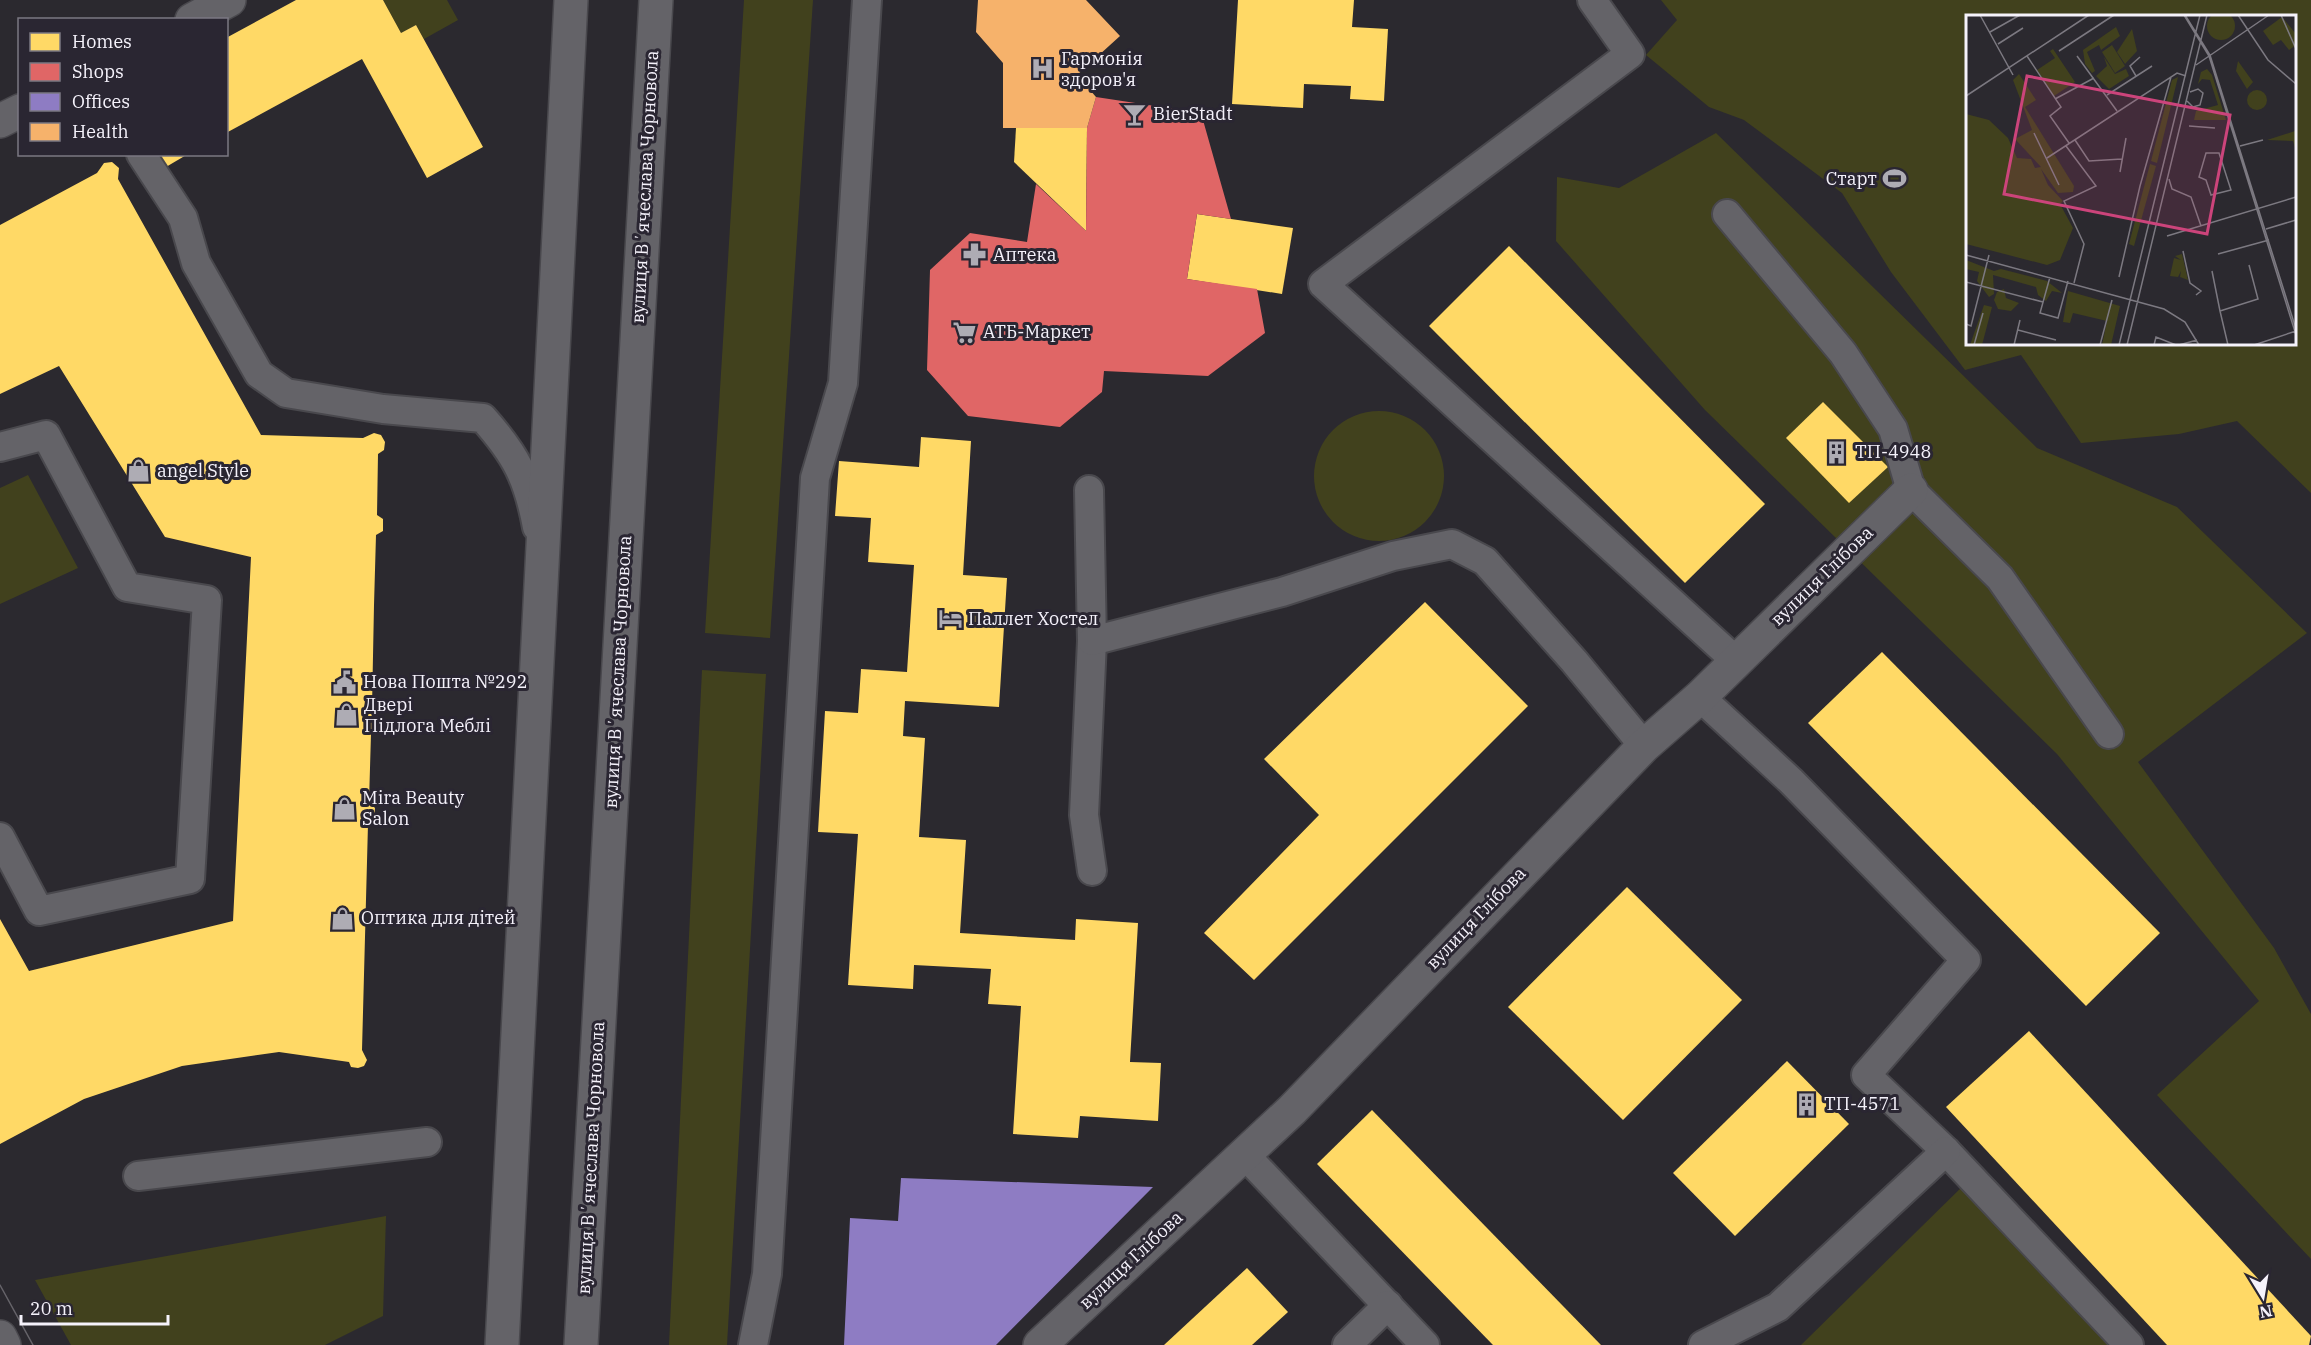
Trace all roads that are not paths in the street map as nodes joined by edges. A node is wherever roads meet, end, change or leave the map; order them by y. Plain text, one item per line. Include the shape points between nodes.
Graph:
1 (571, 0) edge
2 (656, 0) edge
3 (867, 0) edge
4 (1592, 0) edge
5 (18, 112) edge
6 (0, 121) edge
7 (142, 156) edge
8 (1727, 214) dead end
9 (0, 447) edge
10 (1089, 490) dead end
11 (1911, 490) junction
12 (542, 556) junction
13 (1092, 641) junction
14 (1735, 660) junction
15 (1700, 697) junction
16 (2109, 734) dead end
17 (1644, 746) junction
18 (0, 837) edge
19 (1092, 871) dead end
20 (8, 873) edge
21 (427, 1142) dead end
22 (1946, 1151) junction
23 (1245, 1155) junction
24 (138, 1176) dead end
25 (1388, 1305) junction
26 (0, 1337) edge
27 (4, 1345) edge
28 (502, 1345) edge
29 (581, 1345) edge
30 (753, 1345) edge
31 (1040, 1345) edge
32 (1347, 1345) edge
33 (1425, 1345) edge
34 (1703, 1345) edge
35 (2129, 1345) edge

1 - 12 main road
2 - 29 main road, вулиця Вʼячеслава Чорновола
3 - 30 lane via 843,383 815,478 767,1274
4 - 14 lane via 1630,54 1323,284
5 - 6 main road
7 - 12 lane via 183,218 196,262 259,374 286,393 383,409 483,418 511,450 531,494
8 - 11 lane via 1855,372 1893,429
9 - 20 lane via 46,435 127,587 207,600 190,879 39,911
10 - 13 lane
11 - 14 main road, вулиця Глібова
11 - 16 lane via 2000,578
12 - 28 main road
13 - 17 lane via 1282,592 1394,556 1452,544 1485,561
13 - 19 lane via 1084,815
14 - 15 main road, вулиця Глібова
15 - 17 main road, вулиця Глібова
15 - 22 lane via 1791,781 1966,960 1866,1075
17 - 23 main road, вулиця Глібова
18 - 20 lane
21 - 24 lane
22 - 34 lane via 1778,1307
22 - 35 lane
23 - 25 lane
23 - 31 main road, вулиця Глібова
25 - 32 lane
25 - 33 lane
26 - 27 main road

